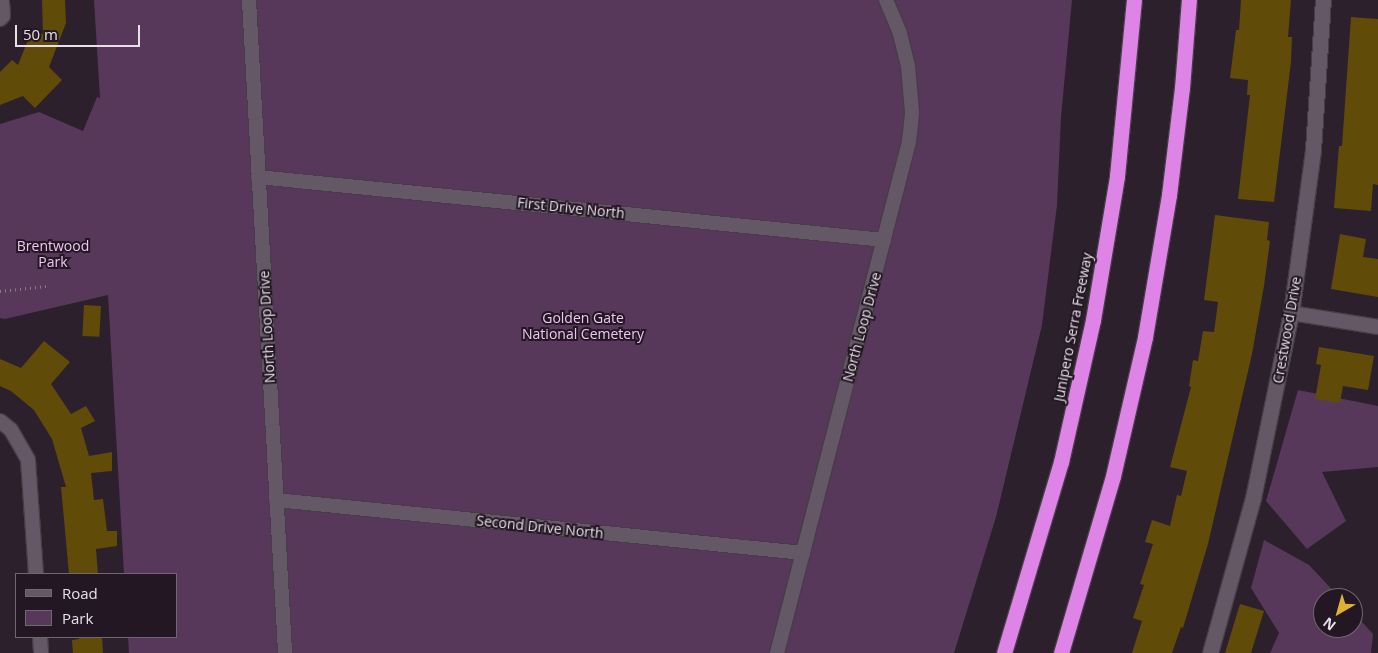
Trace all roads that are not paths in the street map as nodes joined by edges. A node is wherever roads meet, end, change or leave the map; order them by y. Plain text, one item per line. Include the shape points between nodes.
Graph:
1 (2, 0) edge
2 (249, 0) edge
3 (886, 0) edge
4 (1134, 0) edge
5 (1189, 0) edge
6 (1323, 0) edge
7 (1, 18) edge
8 (258, 177) junction
9 (884, 240) junction
10 (1291, 313) junction
11 (1378, 327) edge
12 (0, 422) edge
13 (276, 500) junction
14 (803, 553) junction
15 (36, 573) edge
16 (40, 638) edge
17 (41, 653) edge
18 (285, 653) edge
19 (777, 653) edge
20 (1004, 653) edge
21 (1061, 653) edge
22 (1210, 653) edge

1 - 7 street
2 - 8 street, North Loop Drive
3 - 9 street, North Loop Drive via 905,50 912,112 906,157
4 - 20 highway, Junipero Serra Freeway via 1118,167 1091,329 1061,462
5 - 21 highway via 1169,195 1145,337 1111,484
6 - 10 street, Crestwood Drive via 1313,150
8 - 9 street, First Drive North
8 - 13 street, North Loop Drive
9 - 14 street, North Loop Drive
10 - 11 street
10 - 22 street, Crestwood Drive via 1253,498
12 - 15 street via 10,430 28,460
13 - 14 street, Second Drive North
13 - 18 street, North Loop Drive
14 - 19 street, North Loop Drive
16 - 17 street

